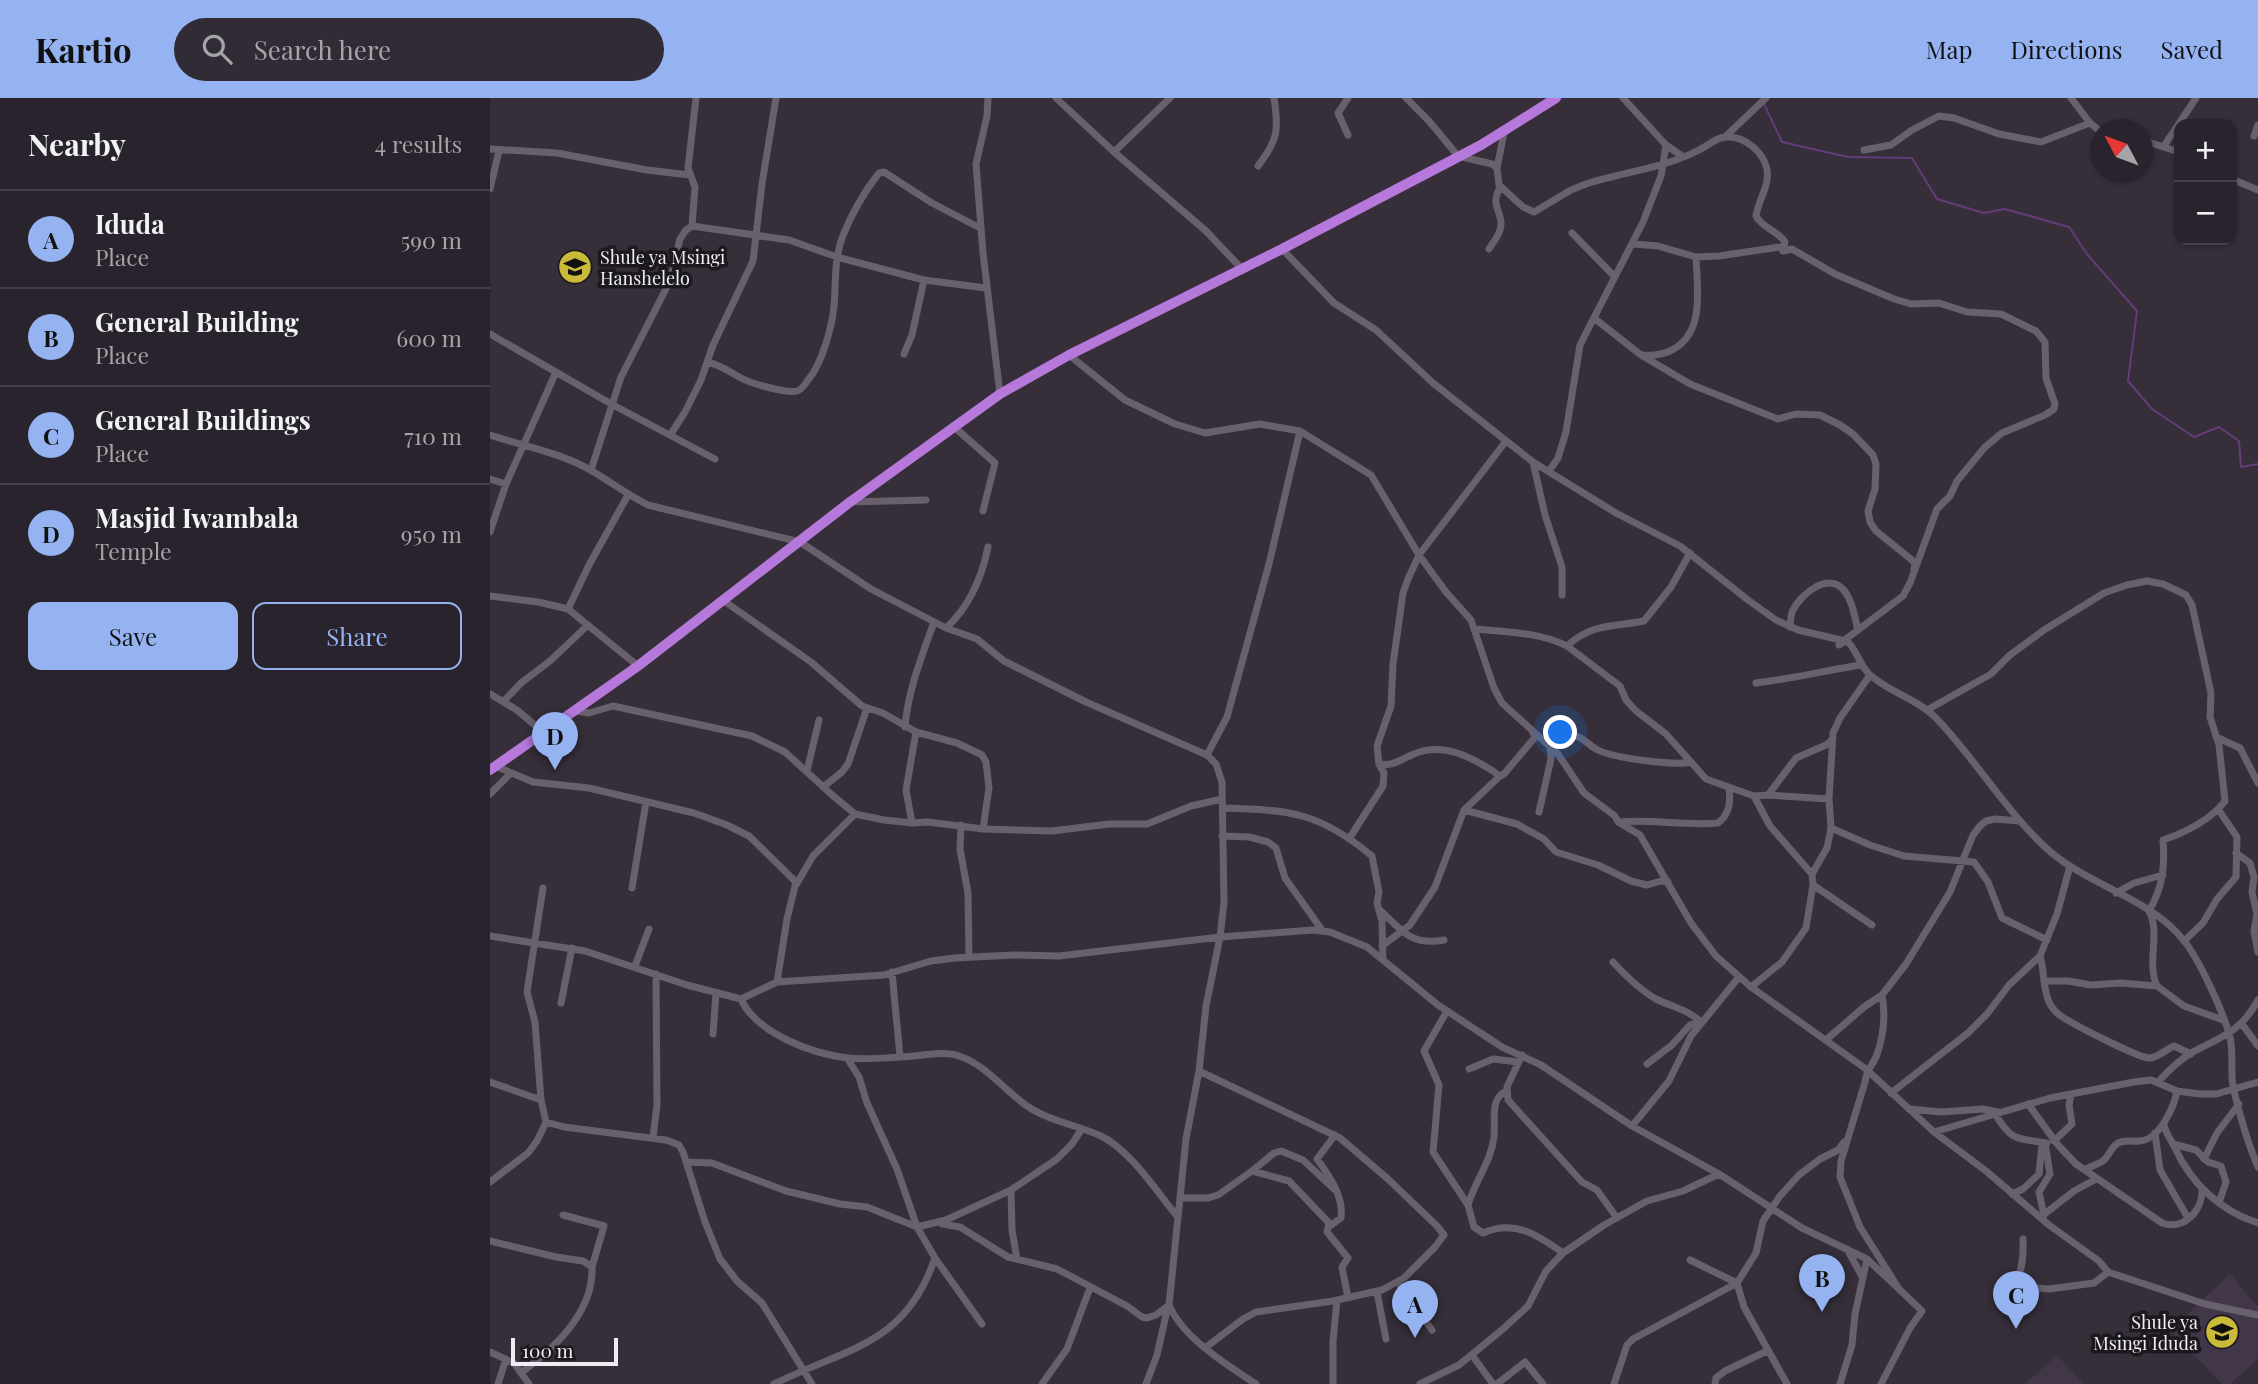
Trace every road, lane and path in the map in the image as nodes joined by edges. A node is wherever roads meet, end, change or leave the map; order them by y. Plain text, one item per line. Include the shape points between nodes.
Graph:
1 (696, 98) edge
2 (776, 98) edge
3 (988, 98) edge
4 (1056, 98) edge
5 (1170, 98) edge
6 (1274, 98) edge
7 (1348, 98) edge
8 (1406, 98) edge
9 (1556, 98) edge
10 (1623, 98) edge
11 (1766, 98) edge
12 (2071, 98) edge
13 (2196, 98) edge
14 (2090, 123) joint
15 (2258, 125) edge
16 (1504, 133) junction
17 (1348, 135) dead end
18 (1726, 136) junction
19 (2255, 136) dead end
20 (2153, 143) edge
21 (1667, 145) junction
22 (2164, 146) junction
23 (490, 149) edge
24 (1864, 150) dead end
25 (2174, 150) edge
26 (499, 151) junction
27 (1114, 152) junction
28 (1458, 156) junction
29 (1682, 156) junction
30 (1664, 162) junction
31 (1258, 166) dead end
32 (1496, 168) junction
33 (690, 175) junction
34 (2237, 181) edge
35 (1500, 187) junction
36 (490, 189) edge
37 (2258, 190) edge
38 (692, 226) junction
39 (980, 228) junction
40 (1572, 233) dead end
41 (758, 235) junction
42 (1633, 244) junction
43 (1282, 249) junction
44 (1489, 250) dead end
45 (1783, 251) junction
46 (837, 257) junction
47 (1696, 257) junction
48 (1242, 268) junction
49 (1615, 277) junction
50 (924, 280) junction
51 (986, 288) junction
52 (1594, 318) junction
53 (490, 334) edge
54 (904, 354) dead end
55 (1069, 355) junction
56 (1641, 355) junction
57 (707, 362) junction
58 (556, 372) junction
59 (1000, 394) junction
60 (613, 405) junction
61 (953, 426) junction
62 (1300, 430) junction
63 (671, 434) junction
64 (490, 435) edge
65 (1506, 441) junction
66 (524, 446) junction
67 (715, 459) dead end
68 (1533, 462) junction
69 (591, 470) junction
70 (1549, 471) junction
71 (490, 479) edge
72 (506, 484) junction
73 (628, 495) junction
74 (926, 500) dead end
75 (850, 502) junction
76 (983, 512) dead end
77 (490, 532) edge
78 (800, 542) junction
79 (988, 547) dead end
80 (1690, 553) junction
81 (1419, 555) junction
82 (1914, 573) junction
83 (1562, 595) dead end
84 (490, 596) edge
85 (724, 601) junction
86 (568, 609) junction
87 (934, 622) junction
88 (588, 625) junction
89 (1790, 627) junction
90 (946, 628) junction
91 (1475, 629) junction
92 (1858, 630) junction
93 (1839, 645) junction
94 (1567, 646) junction
95 (1862, 665) junction
96 (638, 666) junction
97 (1870, 675) junction
98 (1756, 683) dead end
99 (490, 694) edge
100 (504, 701) junction
101 (867, 708) junction
102 (1927, 710) junction
103 (576, 711) junction
104 (819, 720) dead end
105 (905, 727) junction
106 (916, 732) junction
107 (544, 733) junction
108 (1533, 733) junction
109 (2216, 737) junction
110 (1832, 739) junction
111 (1550, 747) junction
112 (1207, 755) junction
113 (1691, 762) junction
114 (1379, 764) junction
115 (493, 768) edge
116 (807, 771) junction
117 (511, 773) junction
118 (1500, 776) junction
119 (2258, 783) edge
120 (823, 787) junction
121 (1729, 789) junction
122 (490, 794) edge
123 (1768, 795) junction
124 (1754, 796) junction
125 (1222, 799) junction
126 (1829, 799) junction
127 (646, 802) junction
128 (1224, 808) junction
129 (2218, 809) junction
130 (1464, 810) junction
131 (1539, 812) dead end
132 (855, 814) junction
133 (2020, 821) junction
134 (1618, 822) junction
135 (912, 823) junction
136 (961, 825) junction
137 (1831, 828) junction
138 (983, 829) junction
139 (1222, 836) junction
140 (1349, 839) junction
141 (2236, 852) junction
142 (1965, 860) junction
143 (2070, 866) junction
144 (1812, 874) junction
145 (2163, 875) junction
146 (1668, 882) junction
147 (796, 885) junction
148 (1814, 885) junction
149 (544, 887) dead end
150 (632, 888) dead end
151 (2116, 893) junction
152 (1380, 910) junction
153 (2149, 911) junction
154 (1872, 925) dead end
155 (649, 929) dead end
156 (1322, 930) junction
157 (1404, 932) junction
158 (490, 936) edge
159 (1220, 937) junction
160 (1444, 940) dead end
161 (2047, 940) junction
162 (2184, 941) junction
163 (535, 942) junction
164 (1382, 946) junction
165 (572, 948) junction
166 (2258, 952) edge
167 (2040, 956) junction
168 (969, 957) junction
169 (1382, 960) junction
170 (1613, 962) dead end
171 (635, 967) junction
172 (892, 972) junction
173 (656, 974) junction
174 (1740, 976) junction
175 (2044, 981) junction
176 (777, 982) junction
177 (2157, 986) junction
178 (1751, 987) junction
179 (716, 993) junction
180 (1882, 995) junction
181 (741, 999) junction
182 (2258, 1000) edge
183 (561, 1003) dead end
184 (1447, 1012) junction
185 (2223, 1020) junction
186 (1702, 1022) junction
187 (2242, 1024) junction
188 (713, 1034) dead end
189 (2229, 1034) junction
190 (1827, 1039) junction
191 (2258, 1046) edge
192 (2190, 1054) junction
193 (900, 1057) junction
194 (847, 1058) junction
195 (1520, 1059) junction
196 (1647, 1064) dead end
197 (1469, 1069) dead end
198 (1866, 1069) junction
199 (1199, 1071) junction
200 (490, 1082) edge
201 (2158, 1082) junction
202 (2258, 1082) edge
203 (2233, 1089) junction
204 (1506, 1091) junction
205 (2177, 1091) junction
206 (1891, 1093) junction
207 (2071, 1094) junction
208 (541, 1100) junction
209 (2028, 1104) junction
210 (2239, 1104) junction
211 (1909, 1109) junction
212 (1997, 1113) junction
213 (546, 1122) junction
214 (2164, 1123) junction
215 (1632, 1126) junction
216 (1081, 1130) junction
217 (1934, 1132) junction
218 (2155, 1133) junction
219 (1335, 1135) junction
220 (653, 1138) junction
221 (1847, 1138) junction
222 (2043, 1143) junction
223 (2056, 1143) junction
224 (2173, 1144) junction
225 (2204, 1159) junction
226 (687, 1162) junction
227 (2258, 1167) edge
228 (2085, 1170) junction
229 (1252, 1171) junction
230 (1719, 1174) junction
231 (2096, 1179) junction
232 (490, 1182) edge
233 (1011, 1189) junction
234 (2202, 1189) junction
235 (1335, 1190) junction
236 (2012, 1194) junction
237 (1180, 1198) junction
238 (2219, 1203) junction
239 (1468, 1205) junction
240 (1772, 1207) junction
241 (563, 1214) dead end
242 (1177, 1216) junction
243 (2042, 1216) junction
244 (1617, 1218) junction
245 (2188, 1218) junction
246 (935, 1223) junction
247 (2258, 1223) edge
248 (1330, 1226) junction
249 (917, 1227) junction
250 (2023, 1239) dead end
251 (490, 1241) edge
252 (1847, 1249) junction
253 (1563, 1253) junction
254 (935, 1258) junction
255 (1017, 1259) junction
256 (1867, 1259) junction
257 (1690, 1260) dead end
258 (592, 1267) junction
259 (2107, 1273) dead end
260 (1864, 1278) junction
261 (2019, 1279) junction
262 (1398, 1283) junction
263 (1737, 1283) junction
264 (1090, 1288) junction
265 (1899, 1289) junction
266 (1377, 1292) junction
267 (1348, 1298) junction
268 (1337, 1300) junction
269 (2001, 1302) dead end
270 (1169, 1305) junction
271 (2258, 1315) edge
272 (982, 1324) dead end
273 (1432, 1330) dead end
274 (1386, 1339) dead end
275 (1205, 1348) junction
276 (1767, 1351) junction
277 (490, 1352) edge
278 (1472, 1355) junction
279 (506, 1359) junction
280 (522, 1371) junction
281 (802, 1371) junction
282 (1439, 1376) junction
283 (498, 1384) edge
284 (529, 1384) edge
285 (774, 1384) edge
286 (812, 1384) edge
287 (1042, 1384) edge
288 (1146, 1384) edge
289 (1256, 1384) edge
290 (1333, 1384) edge
291 (1420, 1384) edge
292 (1446, 1384) edge
293 (1495, 1384) edge
294 (1543, 1384) edge
295 (1614, 1384) edge
296 (1715, 1384) edge
297 (1787, 1384) edge
298 (1840, 1384) edge
299 (1881, 1384) edge

1 - 33 street
2 - 41 street
3 - 39 street via 976,164
4 - 27 street
5 - 27 street
6 - 31 street via 1277,133
7 - 17 street via 1338,113
8 - 28 street
9 - 16 highway
10 - 21 street
11 - 18 street
12 - 14 street
13 - 22 street
14 - 24 street via 2041,142 1939,116 1891,145
15 - 19 street
16 - 28 highway
16 - 32 street
18 - 29 street
18 - 45 street via 1746,142 1763,159 1768,178 1756,216 1782,237
20 - 22 street
21 - 29 street
21 - 30 street
22 - 25 street
23 - 26 street
26 - 33 street via 557,153
26 - 36 street
27 - 48 street
28 - 32 street
28 - 43 highway
29 - 30 street
30 - 35 street via 1586,184 1534,212
30 - 42 street
32 - 35 street
33 - 38 street via 696,197
34 - 37 street
35 - 44 street via 1495,208 1500,232
38 - 41 street
38 - 60 street via 680,240 670,281 621,377
39 - 46 street via 881,172 849,221
39 - 51 street
40 - 49 street
41 - 46 street
41 - 57 street via 754,261
42 - 47 street
42 - 49 street
43 - 48 highway
43 - 65 street via 1334,303 1376,330
45 - 47 street via 1780,247
45 - 82 street via 1793,249 1835,274 1906,303 1933,302 2011,317 2036,331 2045,342 2046,378 2055,407 1994,437 1969,465 1937,509
46 - 50 street
46 - 57 street via 834,309 820,362 799,391 741,379 726,367
47 - 56 street via 1693,330 1669,351
48 - 55 highway
49 - 52 street
50 - 51 street
50 - 54 street
51 - 59 street
52 - 56 street
52 - 70 street via 1578,349 1566,432
53 - 58 street
55 - 59 highway
55 - 62 street via 1125,400 1197,432 1261,424
56 - 82 street via 1690,384 1767,416 1821,415 1853,434 1876,464 1870,522 1915,564
57 - 63 street
58 - 60 street
58 - 66 street
59 - 61 highway
60 - 63 street
60 - 69 street
61 - 75 highway
61 - 76 street via 995,463
62 - 81 street via 1371,475
62 - 112 street via 1227,717
63 - 67 street
64 - 66 street
65 - 68 street
65 - 81 street
66 - 69 street
66 - 72 street
68 - 70 street
68 - 83 street via 1562,568
69 - 73 street
70 - 80 street
71 - 72 street
72 - 77 street
73 - 78 street via 672,512
73 - 86 street
74 - 75 street
75 - 78 highway
78 - 85 highway
78 - 87 street via 861,583
79 - 90 street via 975,586
80 - 89 street
80 - 94 street via 1645,620 1591,629
81 - 91 street
81 - 114 street via 1403,593 1391,706 1378,740
82 - 92 street via 1903,596
84 - 86 street
85 - 96 highway
85 - 101 street
86 - 88 street
87 - 90 street
87 - 105 street via 911,691
88 - 96 street
88 - 100 street
89 - 92 street via 1795,607 1822,583 1836,585 1846,593
89 - 93 street via 1841,640
90 - 112 street via 977,639 1004,661 1086,702
91 - 94 street via 1523,633
91 - 108 street via 1499,698
92 - 93 street
93 - 95 street via 1849,643
94 - 113 street via 1620,687 1626,700
95 - 97 street
95 - 98 street
96 - 103 highway
97 - 102 street
97 - 110 street via 1840,718
99 - 100 street
100 - 107 street
101 - 105 street
101 - 120 street via 848,764
102 - 109 street via 1991,674 2044,630 2095,598 2127,585 2155,582 2190,600
102 - 133 street via 1962,746
103 - 107 highway
103 - 116 street via 589,713 613,706 742,733 785,752
104 - 116 street
105 - 106 street
106 - 135 street via 906,790
106 - 138 street via 962,744 984,757 989,788
107 - 115 highway
108 - 111 street
108 - 118 street via 1536,736
109 - 119 street via 2240,748
109 - 129 street via 2225,798
110 - 123 street via 1796,758
110 - 126 street
111 - 113 street via 1575,736 1608,754 1663,763
111 - 131 street
111 - 134 street via 1584,793
112 - 125 street via 1219,770
113 - 121 street via 1706,779
114 - 118 street via 1438,751 1467,755
114 - 140 street via 1383,786
115 - 117 street
116 - 120 street
117 - 122 street
117 - 127 street via 543,784 589,788
118 - 130 street
120 - 132 street
121 - 124 street
121 - 134 street via 1728,810 1718,823
123 - 124 street
123 - 126 street
124 - 144 street via 1770,826
125 - 128 street
125 - 138 street via 1147,824 1052,831
126 - 137 street
127 - 147 street via 694,813 743,832 793,877
127 - 150 street
128 - 139 street
128 - 140 street via 1302,814
129 - 141 street via 2236,836
129 - 145 street via 2164,839
130 - 146 street via 1517,824 1558,853 1631,881 1647,885
130 - 157 street via 1435,887
132 - 135 street
132 - 147 street via 813,856
133 - 142 street via 1983,823 1973,835
133 - 143 street
134 - 146 street via 1643,838
135 - 136 street
136 - 138 street
136 - 168 street
137 - 142 street via 1904,856
137 - 144 street via 1827,848
139 - 156 street via 1249,837 1276,848 1285,878
139 - 159 street
140 - 152 street via 1373,858
141 - 162 street via 2235,880
141 - 166 street via 2250,863 2254,878
142 - 161 street via 1974,862 1985,876 2002,918
142 - 180 street via 1945,901
143 - 151 street
143 - 161 street
144 - 148 street
145 - 151 street
145 - 153 street
146 - 174 street via 1703,940
147 - 176 street
148 - 154 street
148 - 178 street via 1806,928 1782,962
149 - 163 street
151 - 153 street
152 - 157 street
152 - 164 street
153 - 162 street
153 - 177 street via 2151,970
155 - 171 street
156 - 159 street
156 - 169 street via 1359,942
157 - 160 street via 1419,942
157 - 164 street
158 - 163 street
159 - 168 street via 1059,956
159 - 199 street
161 - 167 street
162 - 185 street
163 - 165 street
163 - 208 street via 527,992 534,1018
164 - 169 street
165 - 171 street
165 - 183 street
167 - 175 street
167 - 206 street via 1968,1033
168 - 172 street
169 - 184 street
170 - 186 street via 1644,992
171 - 173 street
172 - 176 street
172 - 193 street
173 - 179 street
173 - 220 street
174 - 178 street
174 - 186 street
175 - 177 street
175 - 192 street via 2057,1014 2133,1054 2152,1057 2174,1046
176 - 181 street
177 - 185 street via 2184,1006
178 - 190 street
179 - 181 street
179 - 188 street
180 - 190 street
180 - 198 street via 1886,1017 1875,1060
181 - 194 street via 746,1011 776,1035
182 - 187 street
184 - 195 street
184 - 239 street via 1424,1050 1439,1085 1433,1150
185 - 189 street
186 - 196 street via 1690,1025
186 - 215 street via 1669,1081
187 - 189 street
187 - 191 street
189 - 192 street
189 - 203 street
190 - 198 street
192 - 201 street
193 - 194 street
193 - 216 street via 959,1056 1026,1105
194 - 249 street via 859,1077
195 - 197 street via 1493,1059
195 - 204 street
195 - 215 street
198 - 206 street
198 - 221 street
199 - 219 street
199 - 237 street
200 - 208 street
201 - 205 street
201 - 207 street via 2142,1080
202 - 203 street
203 - 205 street via 2216,1094
203 - 210 street
204 - 239 street via 1494,1103 1491,1156
204 - 244 street via 1522,1117 1582,1182 1597,1190
205 - 214 street
206 - 211 street
207 - 209 street
207 - 223 street via 2072,1124
208 - 213 street
209 - 212 street
209 - 223 street
210 - 225 street
210 - 227 street
211 - 212 street
211 - 217 street
212 - 217 street
212 - 222 street via 2015,1139
213 - 220 street
213 - 232 street via 528,1153
214 - 218 street
214 - 224 street
215 - 230 street
216 - 233 street via 1057,1159
216 - 242 street via 1113,1144
217 - 236 street
218 - 228 street via 2140,1142 2118,1143 2104,1160
218 - 245 street via 2160,1170
219 - 235 street via 1317,1160 1328,1171
219 - 262 street via 1444,1234
220 - 226 street via 679,1145
221 - 240 street via 1838,1150 1799,1175
221 - 265 street via 1840,1170 1849,1203
222 - 223 street
222 - 236 street via 2039,1174
222 - 243 street via 2050,1170 2039,1192
223 - 228 street
224 - 225 street via 2196,1150
224 - 234 street
225 - 238 street via 2223,1169 2226,1182
226 - 249 street via 712,1163 797,1194 867,1207
226 - 281 street via 720,1259 762,1304
228 - 231 street
229 - 235 street via 1282,1151 1303,1160
229 - 237 street via 1218,1195
229 - 248 street via 1289,1181
230 - 240 street
230 - 244 street via 1683,1191 1652,1198
231 - 243 street
231 - 245 street via 2162,1223 2175,1225
233 - 246 street
233 - 255 street
234 - 238 street
234 - 245 street via 2200,1207
235 - 248 street via 1342,1216
236 - 243 street
237 - 242 street
238 - 247 street
239 - 253 street via 1479,1232 1498,1226 1535,1233
240 - 252 street via 1802,1228
240 - 263 street via 1761,1225 1755,1256
241 - 258 street via 604,1226
242 - 270 street
243 - 271 street via 2108,1272 2205,1304
244 - 253 street
246 - 249 street
246 - 255 street via 960,1227
248 - 267 street via 1327,1232 1348,1258 1342,1267
249 - 254 street
250 - 261 street
251 - 258 street via 583,1261
252 - 256 street
252 - 260 street
253 - 278 street via 1546,1271 1528,1306
254 - 272 street
254 - 281 street via 922,1290 894,1325 848,1352
255 - 264 street via 1053,1268
256 - 260 street
256 - 265 street
257 - 263 street
258 - 280 street via 580,1313 551,1348
259 - 261 street via 2094,1283 2049,1289
260 - 298 street
261 - 269 street
262 - 266 street
262 - 273 street
263 - 276 street
263 - 295 street via 1631,1340
264 - 270 street via 1147,1318
264 - 287 street via 1064,1354
265 - 299 street via 1922,1311
266 - 267 street
266 - 274 street
267 - 268 street
268 - 275 street via 1256,1311
268 - 290 street
270 - 275 street
270 - 288 street
275 - 289 street
276 - 296 street via 1725,1371
276 - 297 street
277 - 279 street
278 - 282 street
278 - 293 street
279 - 280 street
279 - 283 street
280 - 284 street
281 - 285 street
281 - 286 street
282 - 291 street
282 - 292 street
293 - 294 street via 1526,1362

